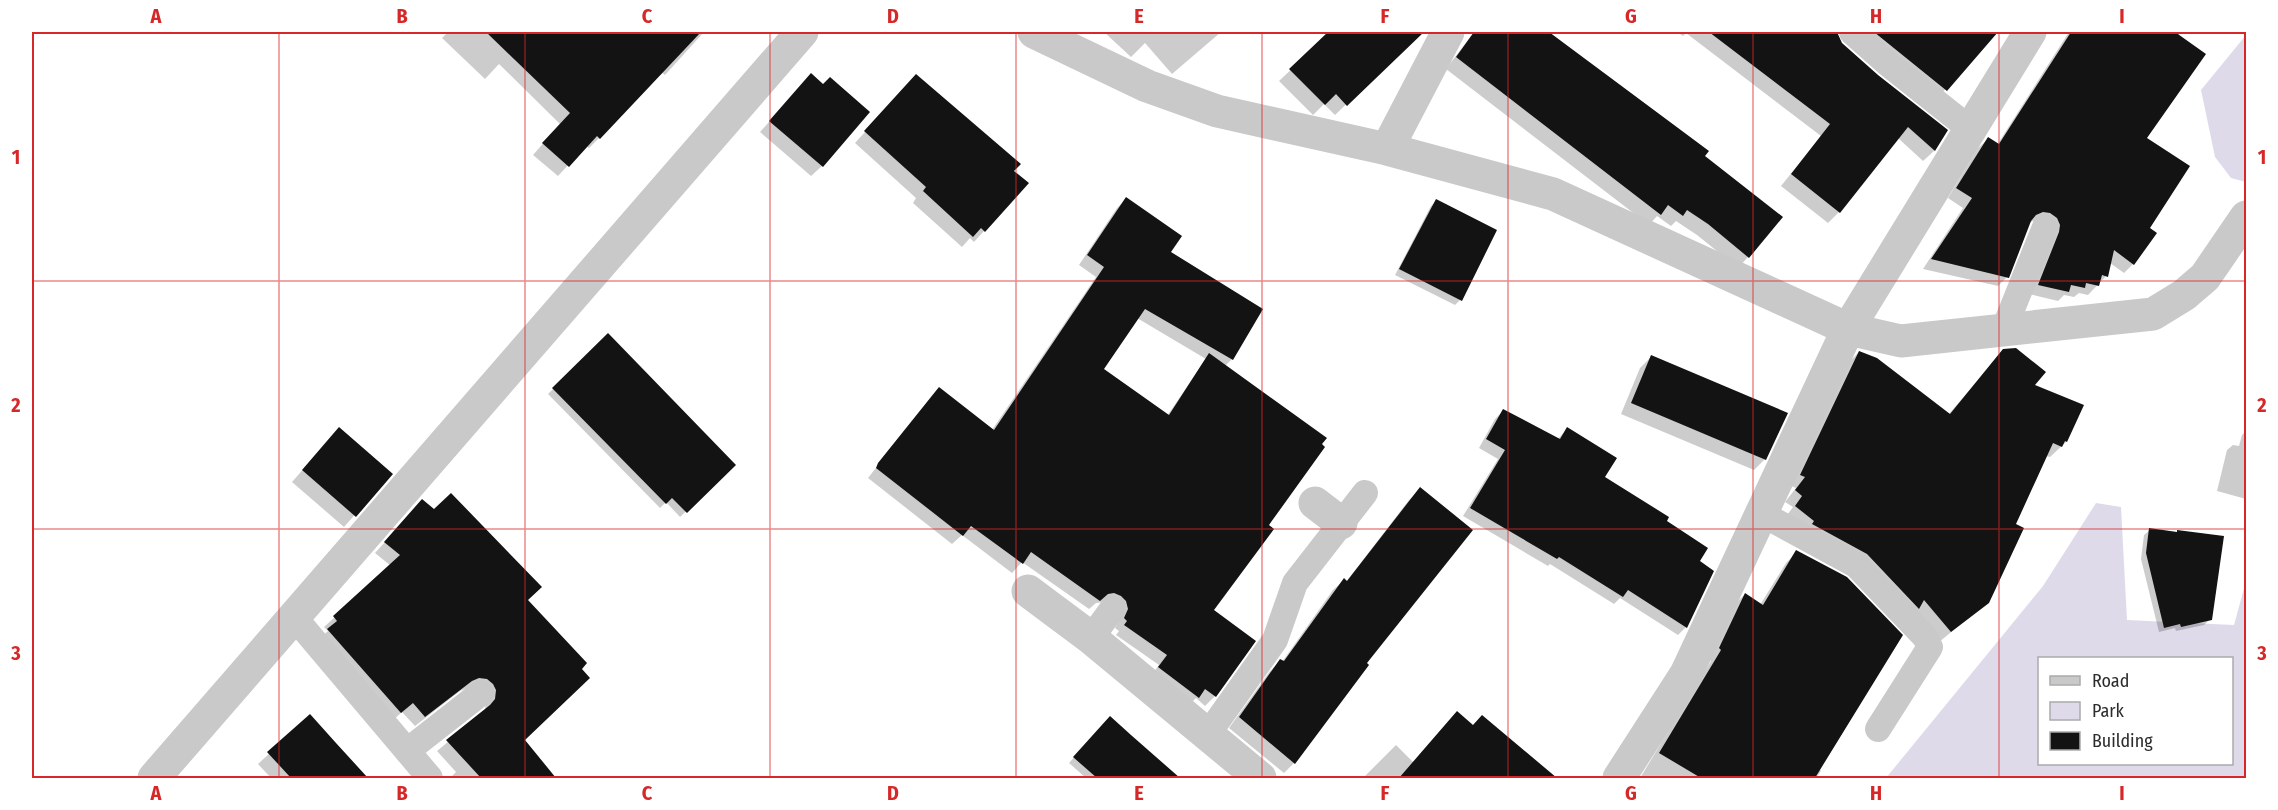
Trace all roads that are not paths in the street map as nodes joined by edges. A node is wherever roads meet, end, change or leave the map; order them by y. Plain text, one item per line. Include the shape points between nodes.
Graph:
1 (802, 32) edge
2 (1034, 32) edge
3 (1448, 32) edge
4 (1852, 32) edge
5 (2030, 32) edge
6 (1970, 129) junction
7 (1387, 149) junction
8 (2247, 217) edge
9 (2045, 227) dead end
10 (1848, 329) junction
11 (2004, 329) junction
12 (1365, 493) dead end
13 (1315, 503) dead end
14 (1762, 514) junction
15 (1341, 523) junction
16 (1028, 591) dead end
17 (1113, 608) dead end
18 (294, 617) junction
19 (1091, 638) junction
20 (481, 693) dead end
21 (1878, 729) dead end
22 (1208, 734) junction
23 (407, 751) junction
24 (154, 778) edge
25 (430, 778) edge
26 (1260, 778) edge
27 (1619, 778) edge

1 - 18 street
2 - 7 street via 1147,86 1217,111
3 - 7 street
4 - 6 lane
5 - 6 street
6 - 10 street
7 - 10 street via 1553,194
8 - 11 street via 2205,277 2152,314
9 - 11 lane
10 - 11 street via 1901,340
10 - 14 street
12 - 15 lane
13 - 15 street
14 - 21 lane via 1856,565 1925,637 1930,647
14 - 27 street via 1686,674
15 - 22 lane via 1294,583 1275,640
16 - 19 street
17 - 19 lane
18 - 23 lane
18 - 24 street
19 - 22 street
20 - 23 lane
22 - 26 street
23 - 25 lane

